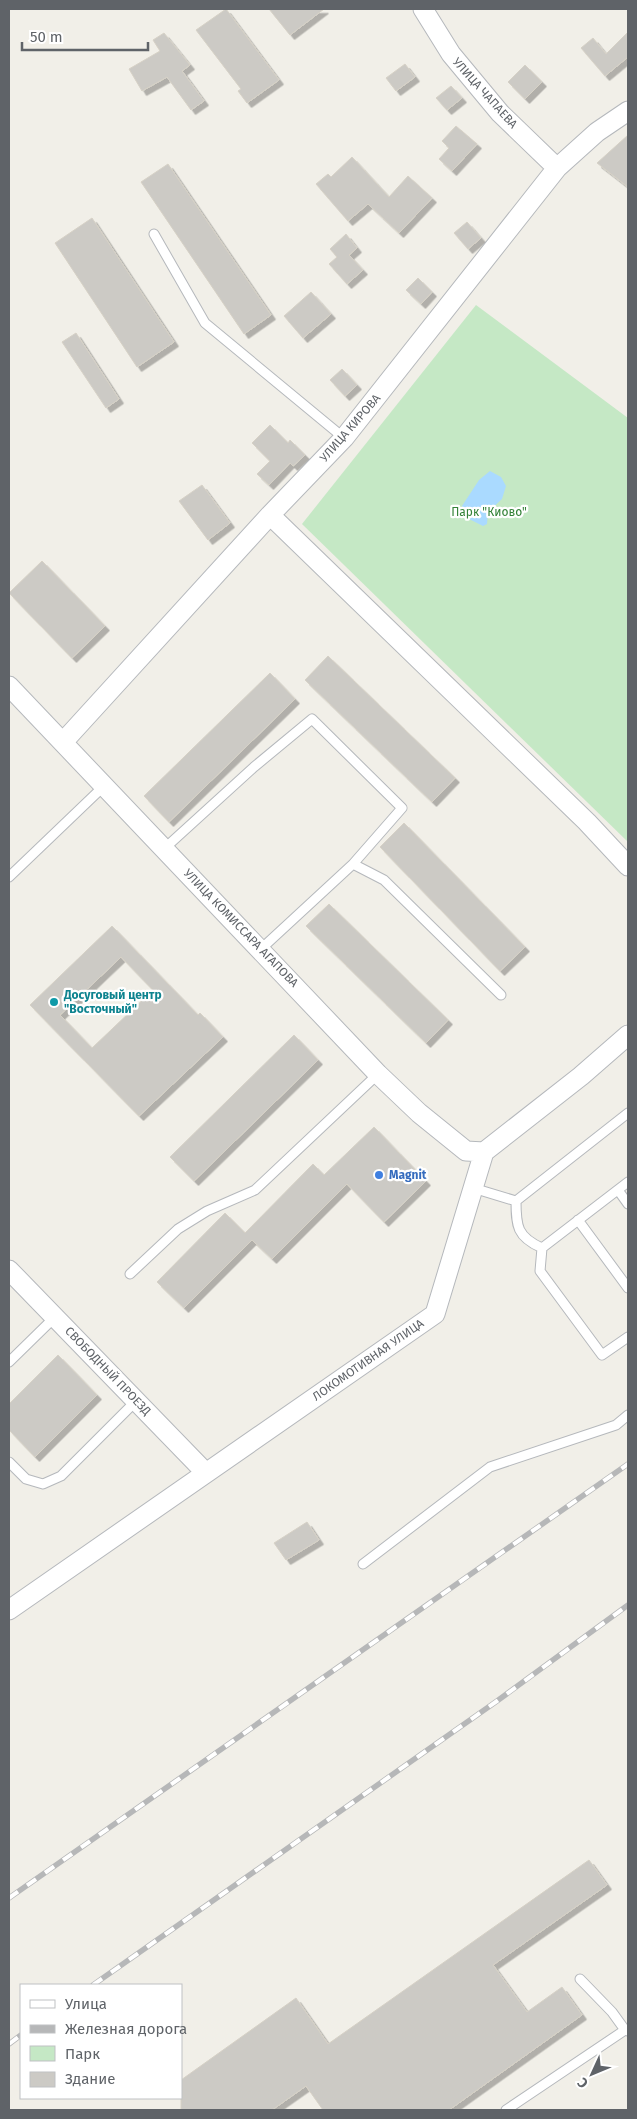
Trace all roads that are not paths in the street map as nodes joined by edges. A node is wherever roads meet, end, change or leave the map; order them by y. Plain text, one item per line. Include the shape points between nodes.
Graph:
1 (423, 9) edge
2 (628, 111) edge
3 (557, 168) junction
4 (154, 234) dead end
5 (344, 438) junction
6 (270, 515) junction
7 (9, 686) edge
8 (64, 741) junction
9 (105, 785) junction
10 (165, 848) junction
11 (353, 864) junction
12 (628, 866) edge
13 (9, 877) edge
14 (261, 949) junction
15 (501, 995) dead end
16 (628, 1034) edge
17 (378, 1074) junction
18 (628, 1113) edge
19 (484, 1152) junction
20 (628, 1182) edge
21 (473, 1188) junction
22 (618, 1190) junction
23 (516, 1201) junction
24 (628, 1204) edge
25 (578, 1220) junction
26 (542, 1248) junction
27 (9, 1270) edge
28 (130, 1274) dead end
29 (628, 1288) edge
30 (56, 1316) junction
31 (628, 1337) edge
32 (9, 1362) edge
33 (136, 1401) junction
34 (628, 1415) edge
35 (9, 1462) edge
36 (206, 1473) junction
37 (363, 1564) dead end
38 (9, 1610) edge
39 (580, 1979) dead end
40 (627, 2030) edge
41 (506, 2110) edge

1 - 3 street, УЛИЦА ЧАПАЕВА via 451,54 494,105
2 - 3 street, УЛИЦА КИРОВА via 597,132
3 - 5 street, УЛИЦА КИРОВА
4 - 5 lane via 205,323
5 - 6 street, УЛИЦА КИРОВА
6 - 8 street, УЛИЦА КИРОВА
6 - 12 street via 587,822
7 - 8 street, УЛИЦА КОМИССАРА АГАПОВА
8 - 9 street, УЛИЦА КОМИССАРА АГАПОВА
9 - 10 street, УЛИЦА КОМИССАРА АГАПОВА
9 - 13 lane
10 - 11 lane via 312,719 402,808
10 - 14 street, УЛИЦА КОМИССАРА АГАПОВА
11 - 14 lane
11 - 15 lane via 384,880
14 - 17 street, УЛИЦА КОМИССАРА АГАПОВА
16 - 19 street via 582,1076
17 - 19 street, УЛИЦА КОМИССАРА АГАПОВА via 466,1152
17 - 28 lane via 255,1190 206,1211 178,1229
18 - 23 lane
19 - 21 street, ЛОКОМОТИВНАЯ УЛИЦА
20 - 22 lane
21 - 23 lane
21 - 36 street, ЛОКОМОТИВНАЯ УЛИЦА via 435,1314
22 - 24 lane
22 - 25 lane
23 - 26 lane via 516,1225 529,1242
25 - 26 lane
25 - 29 lane
26 - 31 lane via 540,1271 602,1355
27 - 30 street, СВОБОДНЫЙ ПРОЕЗД
30 - 32 lane
30 - 33 street, СВОБОДНЫЙ ПРОЕЗД
33 - 35 lane via 61,1476 43,1484 26,1479
33 - 36 street, СВОБОДНЫЙ ПРОЕЗД
34 - 37 lane via 616,1425 490,1467
36 - 38 street, ЛОКОМОТИВНАЯ УЛИЦА
39 - 40 lane
40 - 41 lane

